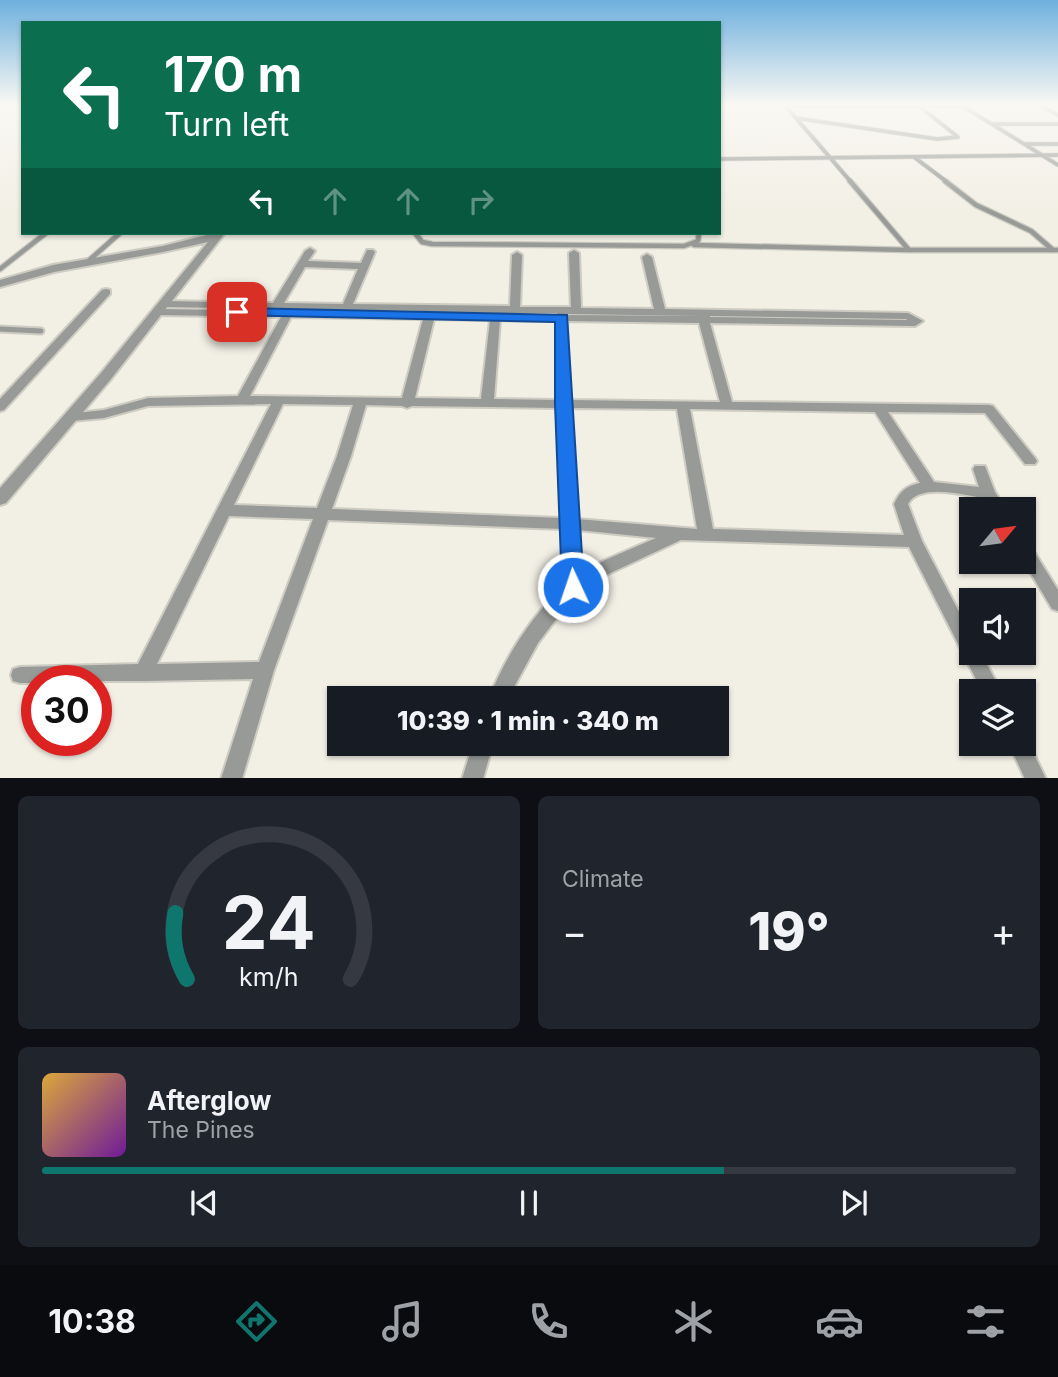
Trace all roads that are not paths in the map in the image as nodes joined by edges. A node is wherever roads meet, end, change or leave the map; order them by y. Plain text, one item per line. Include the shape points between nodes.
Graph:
1 (816, 140) edge
2 (1017, 140) edge
3 (1023, 144) junction
4 (1058, 144) edge
5 (1042, 155) junction
6 (1058, 155) edge
7 (914, 157) junction
8 (832, 158) junction
9 (721, 159) edge
10 (1058, 165) edge
11 (43, 235) edge
12 (118, 235) edge
13 (219, 235) edge
14 (417, 235) edge
15 (699, 235) edge
16 (691, 245) junction
17 (909, 250) junction
18 (1056, 250) edge
19 (161, 251) junction
20 (310, 251) dead end
21 (370, 252) dead end
22 (574, 253) dead end
23 (517, 256) dead end
24 (647, 257) dead end
25 (85, 264) junction
26 (302, 264) junction
27 (192, 265) junction
28 (364, 266) junction
29 (0, 269) edge
30 (0, 284) edge
31 (106, 292) dead end
32 (278, 305) junction
33 (348, 306) junction
34 (161, 308) junction
35 (290, 309) junction
36 (430, 311) junction
37 (660, 312) junction
38 (496, 313) junction
39 (515, 313) junction
40 (567, 313) junction
41 (705, 316) junction
42 (0, 329) edge
43 (41, 331) dead end
44 (242, 400) junction
45 (278, 402) junction
46 (360, 403) junction
47 (407, 404) junction
48 (487, 404) junction
49 (563, 404) junction
50 (683, 406) junction
51 (727, 406) junction
52 (0, 407) edge
53 (880, 409) junction
54 (72, 417) junction
55 (1030, 461) dead end
56 (980, 469) dead end
57 (930, 487) junction
58 (988, 493) junction
59 (991, 497) edge
60 (0, 499) edge
61 (224, 510) junction
62 (322, 514) junction
63 (570, 524) junction
64 (681, 534) junction
65 (706, 534) junction
66 (914, 541) junction
67 (1036, 568) edge
68 (573, 587) junction
69 (1058, 604) edge
70 (959, 627) edge
71 (265, 670) junction
72 (143, 673) junction
73 (20, 675) dead end
74 (505, 686) edge
75 (479, 756) edge
76 (1025, 756) edge
77 (231, 778) edge
78 (472, 778) edge
79 (1036, 778) edge

1 - 8 lane
2 - 3 lane
3 - 4 lane
3 - 5 lane
5 - 6 lane
5 - 7 lane
5 - 10 lane
7 - 8 lane
7 - 18 lane via 976,205 1031,231
8 - 9 lane
8 - 17 lane
11 - 29 lane
12 - 25 lane
13 - 19 street
13 - 27 street
14 - 16 lane via 432,244
15 - 16 lane
16 - 17 lane
17 - 18 lane
19 - 25 street
19 - 27 street
20 - 26 street
21 - 28 street
22 - 40 street
23 - 39 street
24 - 37 street
25 - 30 street
26 - 28 street
26 - 32 street
27 - 34 street
28 - 33 street
31 - 52 street
32 - 34 street
32 - 35 street
33 - 35 street
33 - 36 street
34 - 35 street
34 - 54 street
35 - 36 street
35 - 44 street
36 - 38 street
36 - 47 street
37 - 40 street
37 - 41 street
38 - 39 street
38 - 48 street
39 - 40 street
40 - 41 street
40 - 49 street
41 - 41 street via 908,316 918,321 915,323
41 - 51 street
42 - 43 lane
44 - 45 street
44 - 54 street via 148,402
45 - 46 street
45 - 61 street
46 - 47 street
46 - 62 street
47 - 48 street
48 - 49 street
49 - 50 street
49 - 63 street
50 - 51 street
50 - 65 street
51 - 53 street
53 - 55 street via 989,409
53 - 57 street
54 - 60 street
56 - 58 street
57 - 58 street
57 - 66 street via 912,489 901,499
58 - 59 street
61 - 62 street
61 - 72 street
62 - 63 street
62 - 71 street
63 - 64 street
63 - 68 street
64 - 65 street
64 - 68 street
65 - 66 street
66 - 70 street
67 - 69 street
68 - 74 street via 529,642
71 - 72 street
71 - 77 street
72 - 73 street
75 - 78 street
76 - 79 street

